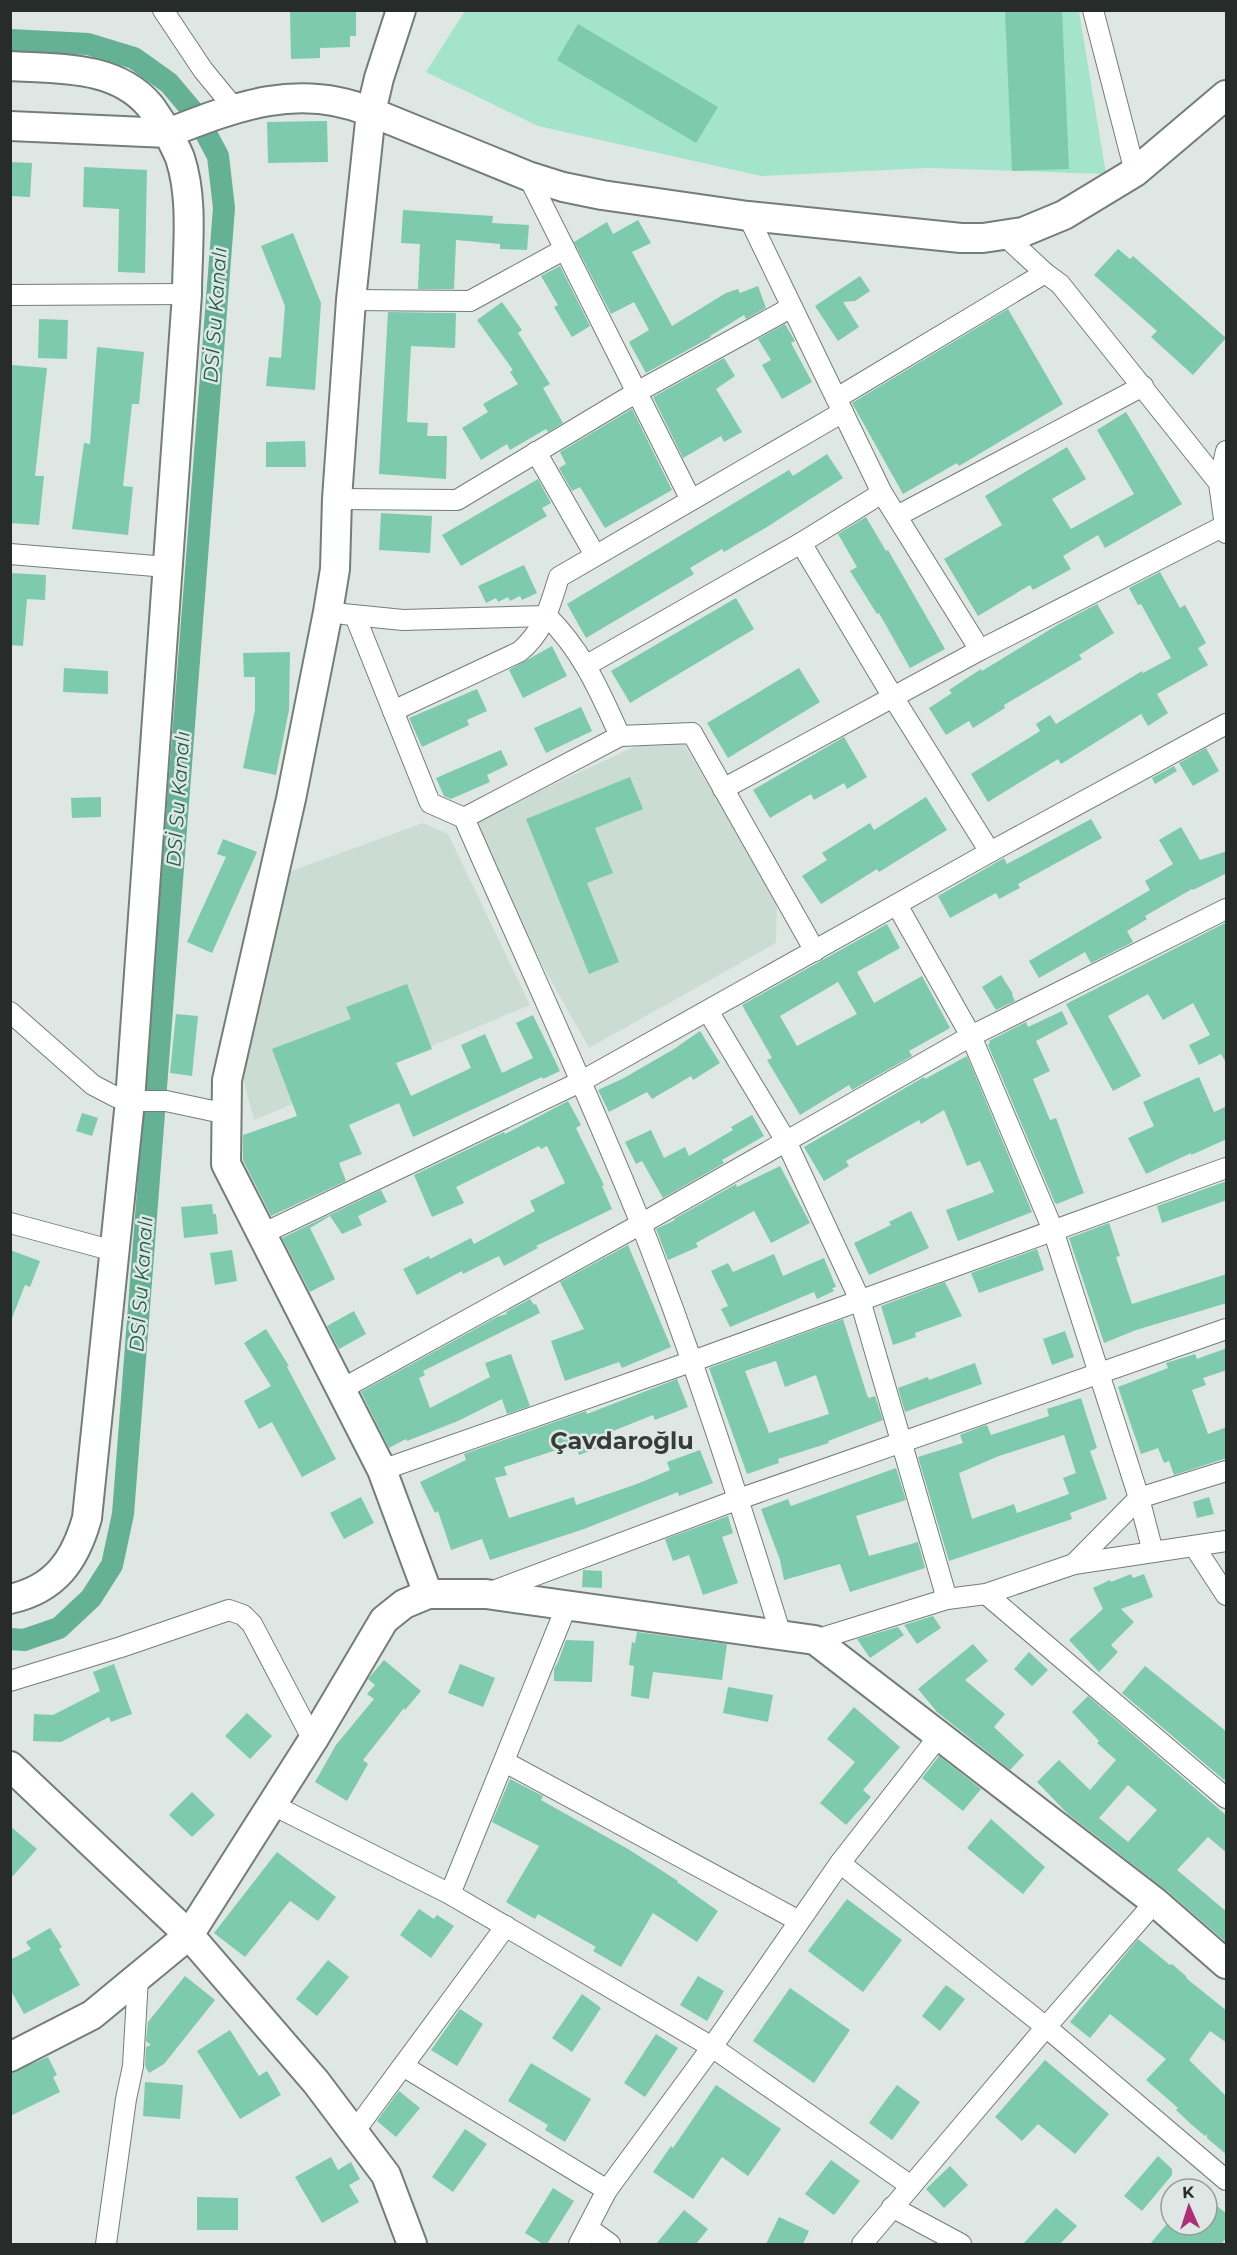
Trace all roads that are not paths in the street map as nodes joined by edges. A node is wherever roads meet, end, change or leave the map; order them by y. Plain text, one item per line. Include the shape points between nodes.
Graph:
1 (163, 10) edge
2 (401, 10) edge
3 (1093, 10) edge
4 (10, 66) edge
5 (1227, 95) edge
6 (371, 112) junction
7 (202, 120) junction
8 (10, 126) edge
9 (1135, 172) junction
10 (528, 176) junction
11 (748, 216) junction
12 (1005, 236) junction
13 (565, 249) junction
14 (1045, 273) junction
15 (187, 294) junction
16 (10, 295) edge
17 (351, 300) junction
18 (792, 307) junction
19 (1143, 386) junction
20 (637, 392) junction
21 (840, 405) junction
22 (1227, 451) edge
23 (536, 452) junction
24 (1220, 483) junction
25 (882, 493) junction
26 (337, 499) junction
27 (691, 500) junction
28 (897, 516) junction
29 (1226, 529) edge
30 (801, 543) junction
31 (10, 554) edge
32 (595, 555) junction
33 (167, 567) junction
34 (342, 614) junction
35 (547, 616) junction
36 (980, 650) junction
37 (587, 665) junction
38 (893, 696) junction
39 (393, 711) junction
40 (1227, 724) edge
41 (620, 736) junction
42 (723, 789) junction
43 (464, 818) junction
44 (990, 852) junction
45 (897, 905) junction
46 (1227, 909) edge
47 (815, 951) junction
48 (708, 1011) junction
49 (10, 1012) edge
50 (971, 1035) junction
51 (580, 1082) junction
52 (130, 1101) junction
53 (227, 1114) junction
54 (786, 1141) junction
55 (1227, 1168) edge
56 (10, 1223) edge
57 (640, 1224) junction
58 (1053, 1230) junction
59 (262, 1234) junction
60 (114, 1251) junction
61 (860, 1300) junction
62 (1227, 1329) edge
63 (693, 1361) junction
64 (1100, 1374) junction
65 (342, 1389) junction
66 (902, 1443) junction
67 (382, 1470) junction
68 (1227, 1470) edge
69 (1139, 1498) junction
70 (739, 1499) junction
71 (1227, 1541) edge
72 (1194, 1546) junction
73 (1153, 1552) junction
74 (1074, 1564) junction
75 (428, 1594) junction
76 (486, 1594) junction
77 (986, 1594) junction
78 (1227, 1594) edge
79 (10, 1599) edge
80 (947, 1599) junction
81 (567, 1605) junction
82 (781, 1635) junction
83 (815, 1640) junction
84 (10, 1681) edge
85 (939, 1736) junction
86 (313, 1740) junction
87 (505, 1762) junction
88 (10, 1766) edge
89 (1227, 1798) edge
90 (271, 1804) junction
91 (840, 1863) junction
92 (450, 1894) junction
93 (1155, 1902) junction
94 (799, 1921) junction
95 (506, 1926) junction
96 (189, 1935) junction
97 (1227, 1964) edge
98 (138, 1978) junction
99 (1046, 2027) junction
100 (712, 2047) junction
101 (10, 2057) edge
102 (403, 2066) junction
103 (354, 2132) junction
104 (1227, 2180) edge
105 (911, 2186) junction
106 (608, 2190) junction
107 (892, 2207) junction
108 (584, 2236) edge
109 (106, 2244) edge
110 (412, 2244) edge
111 (610, 2244) edge
112 (862, 2244) edge
113 (961, 2244) edge

1 - 7 street via 203,70
2 - 6 street
3 - 9 street
4 - 7 street via 81,70 107,76 149,105
5 - 9 street
6 - 7 street via 350,103 282,98
6 - 10 street
6 - 17 street
7 - 8 street
7 - 15 street via 180,158 188,220
9 - 12 street via 1065,215
10 - 11 street via 602,195
10 - 13 street
11 - 12 street via 961,238
11 - 18 street
12 - 14 street
13 - 17 street via 470,301
13 - 20 street
14 - 19 street via 1060,284
14 - 21 street
15 - 16 street
15 - 33 street
17 - 26 street
18 - 20 street
18 - 21 street
19 - 24 street
19 - 28 street
20 - 23 street
20 - 27 street
21 - 25 street
21 - 27 street
22 - 24 street
23 - 26 street via 457,500
23 - 32 street
24 - 29 street
25 - 28 street
25 - 30 street
26 - 34 street via 334,569
27 - 32 street
28 - 36 street
29 - 36 street
30 - 37 street
30 - 38 street
31 - 33 street
32 - 35 street via 559,577
33 - 52 street
34 - 35 street via 403,620
34 - 39 street
34 - 53 street via 291,799 227,1080
35 - 37 street
35 - 39 street via 534,638 519,652
36 - 38 street
37 - 41 street
38 - 42 street
38 - 44 street
39 - 43 street via 430,803
40 - 44 street
41 - 42 street via 692,734
41 - 43 street
42 - 47 street
43 - 51 street
44 - 45 street
45 - 47 street
45 - 50 street
46 - 50 street
47 - 48 street
48 - 51 street
48 - 54 street
49 - 52 street via 93,1085
50 - 54 street
50 - 58 street
51 - 57 street
51 - 59 street
52 - 53 street via 166,1101
52 - 60 street
53 - 59 street via 226,1164
54 - 57 street
54 - 61 street
55 - 58 street
56 - 60 street
57 - 63 street
57 - 65 street
58 - 61 street
58 - 64 street
59 - 65 street
60 - 79 street via 87,1518 80,1544 66,1567 51,1581 26,1596
61 - 63 street
61 - 66 street
62 - 64 street
63 - 67 street
63 - 70 street
64 - 66 street
64 - 69 street
65 - 67 street
66 - 70 street
66 - 80 street
67 - 75 street
68 - 69 street
69 - 73 street
69 - 74 street
70 - 76 street
70 - 82 street
71 - 72 street
72 - 73 street
72 - 78 street
73 - 74 street
74 - 77 street
75 - 76 street
75 - 86 street via 404,1604 384,1620
76 - 81 street
77 - 80 street
77 - 89 street
80 - 83 street
81 - 82 street
81 - 87 street
82 - 83 street
83 - 85 street
84 - 86 street via 229,1610 243,1615 252,1624
85 - 91 street
85 - 93 street
86 - 90 street
87 - 92 street
87 - 94 street
88 - 96 street
90 - 92 street
90 - 96 street
91 - 94 street
91 - 99 street
92 - 95 street
93 - 97 street
93 - 99 street
94 - 100 street
95 - 100 street
95 - 102 street
96 - 98 street
96 - 103 street
98 - 101 street via 92,2014
98 - 109 street via 132,2066
99 - 104 street
99 - 105 street
100 - 105 street
100 - 106 street
102 - 103 street
102 - 106 street
103 - 110 street via 386,2175
105 - 107 street
106 - 108 street
107 - 112 street
107 - 113 street
108 - 111 street

